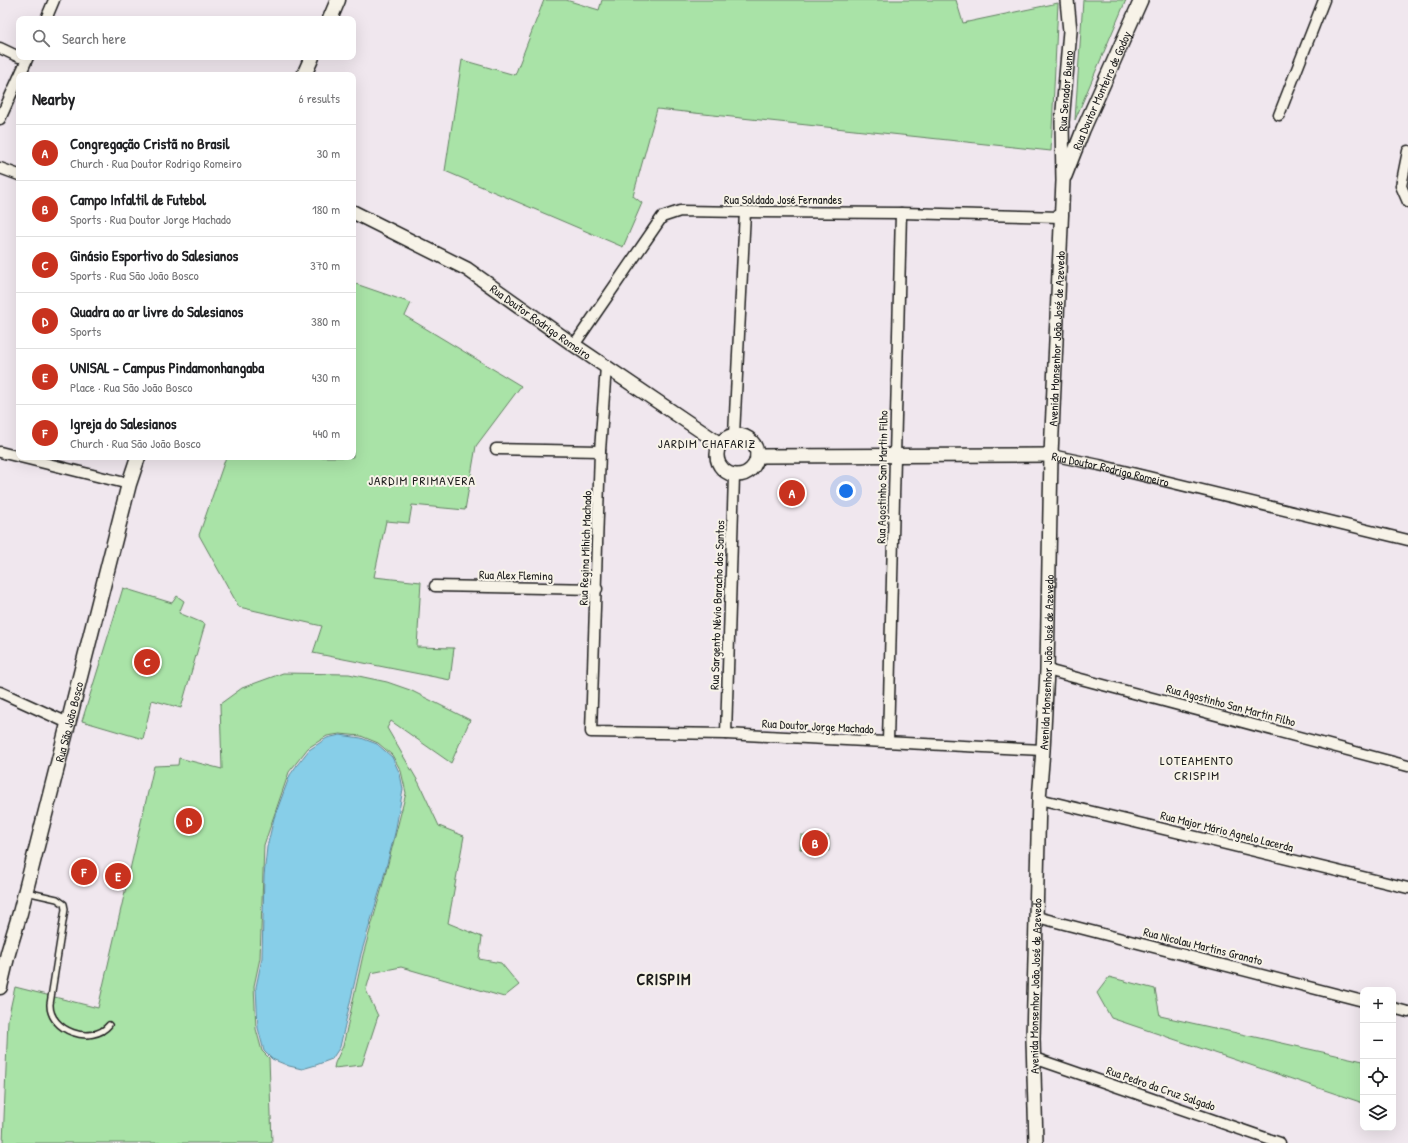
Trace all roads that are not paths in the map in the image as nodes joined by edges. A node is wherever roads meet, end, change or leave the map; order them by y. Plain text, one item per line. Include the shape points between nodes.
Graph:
1 (54, 0) edge
2 (338, 0) edge
3 (1067, 0) edge
4 (1141, 0) edge
5 (1324, 0) edge
6 (47, 16) edge
7 (331, 16) edge
8 (0, 48) edge
9 (16, 55) edge
10 (23, 60) edge
11 (311, 60) edge
12 (20, 72) edge
13 (305, 72) edge
14 (16, 83) edge
15 (1279, 115) dead end
16 (0, 120) edge
17 (1062, 122) junction
18 (1083, 130) junction
19 (1408, 151) edge
20 (0, 168) edge
21 (16, 174) edge
22 (1063, 181) junction
23 (1408, 202) edge
24 (745, 212) junction
25 (901, 213) junction
26 (356, 214) edge
27 (1061, 216) junction
28 (574, 345) junction
29 (606, 366) junction
30 (734, 435) junction
31 (720, 444) junction
32 (496, 449) dead end
33 (0, 452) edge
34 (600, 452) junction
35 (1051, 455) junction
36 (16, 456) edge
37 (757, 456) junction
38 (895, 456) junction
39 (32, 460) edge
40 (137, 460) edge
41 (734, 476) junction
42 (129, 484) junction
43 (1408, 540) edge
44 (435, 586) dead end
45 (597, 589) junction
46 (1047, 670) junction
47 (0, 692) edge
48 (68, 723) junction
49 (592, 732) joint
50 (726, 734) junction
51 (888, 742) junction
52 (1043, 750) junction
53 (1408, 766) edge
54 (1040, 799) junction
55 (1408, 888) edge
56 (25, 892) junction
57 (1037, 917) junction
58 (4, 952) edge
59 (0, 987) edge
60 (1360, 1000) edge
61 (1396, 1009) edge
62 (1408, 1012) edge
63 (109, 1026) dead end
64 (1034, 1058) junction
65 (1036, 1143) edge
66 (1280, 1143) edge

1 - 6 street
2 - 7 main road
3 - 17 street, Rua Senador Bueno via 1070,31
4 - 18 street, Rua Doutor Monteiro de Godoy
5 - 15 street
8 - 9 street
10 - 12 street
11 - 13 main road
14 - 16 street
17 - 18 street
17 - 22 street, Rua Senador Bueno
18 - 22 street, Rua Doutor Monteiro de Godoy
19 - 23 street via 1401,186
20 - 21 street
22 - 27 street, Avenida Monsenhor João José de Azevedo
24 - 25 street, Rua Soldado José Fernandes
24 - 28 street, Rua Soldado José Fernandes via 680,211 662,217
24 - 30 street
25 - 27 street, Rua Soldado José Fernandes
25 - 38 street, Rua Agostinho San Martin Filho
26 - 28 street, Rua Doutor Rodrigo Romeiro via 467,269
27 - 35 street, Avenida Monsenhor João José de Azevedo
28 - 29 street, Rua Doutor Rodrigo Romeiro
29 - 31 street, Rua Doutor Rodrigo Romeiro
29 - 34 street, Rua Regina Mihich Machado
30 - 31 street
30 - 37 street via 746,437 754,445
31 - 41 street via 718,464 725,472
32 - 34 street
33 - 36 street
34 - 45 street, Rua Regina Mihich Machado
35 - 38 street, Rua Doutor Rodrigo Romeiro
35 - 43 street, Rua Doutor Rodrigo Romeiro
35 - 46 street, Avenida Monsenhor João José de Azevedo
37 - 38 street, Rua Doutor Rodrigo Romeiro
37 - 41 street via 753,467 745,474
38 - 51 street, Rua Agostinho San Martin Filho
39 - 42 street
40 - 42 main road, Rua São João Bosco
41 - 50 street, Rua Sargento Névio Baracho dos Santos
42 - 48 main road, Rua São João Bosco
44 - 45 street, Rua Alex Fleming
45 - 49 street, Rua Regina Mihich Machado
46 - 52 street, Avenida Monsenhor João José de Azevedo
46 - 53 street, Rua Agostinho San Martin Filho
47 - 48 street
48 - 56 main road, Rua São João Bosco
49 - 50 street, Rua Doutor Jorge Machado
50 - 51 street, Rua Doutor Jorge Machado
51 - 52 street, Rua Doutor Jorge Machado
52 - 54 street, Avenida Monsenhor João José de Azevedo
54 - 55 street, Rua Major Mário Agnelo Lacerda
54 - 57 street, Avenida Monsenhor João José de Azevedo
56 - 58 main road, Rua São João Bosco
56 - 63 lane via 57,899 64,904 50,1004 52,1016 75,1034 98,1034
57 - 60 street, Rua Nicolau Martins Granato
57 - 64 street, Avenida Monsenhor João José de Azevedo
58 - 59 main road, Rua São João Bosco
61 - 62 street
64 - 65 street, Avenida Monsenhor João José de Azevedo
64 - 66 street, Rua Pedro da Cruz Salgado

